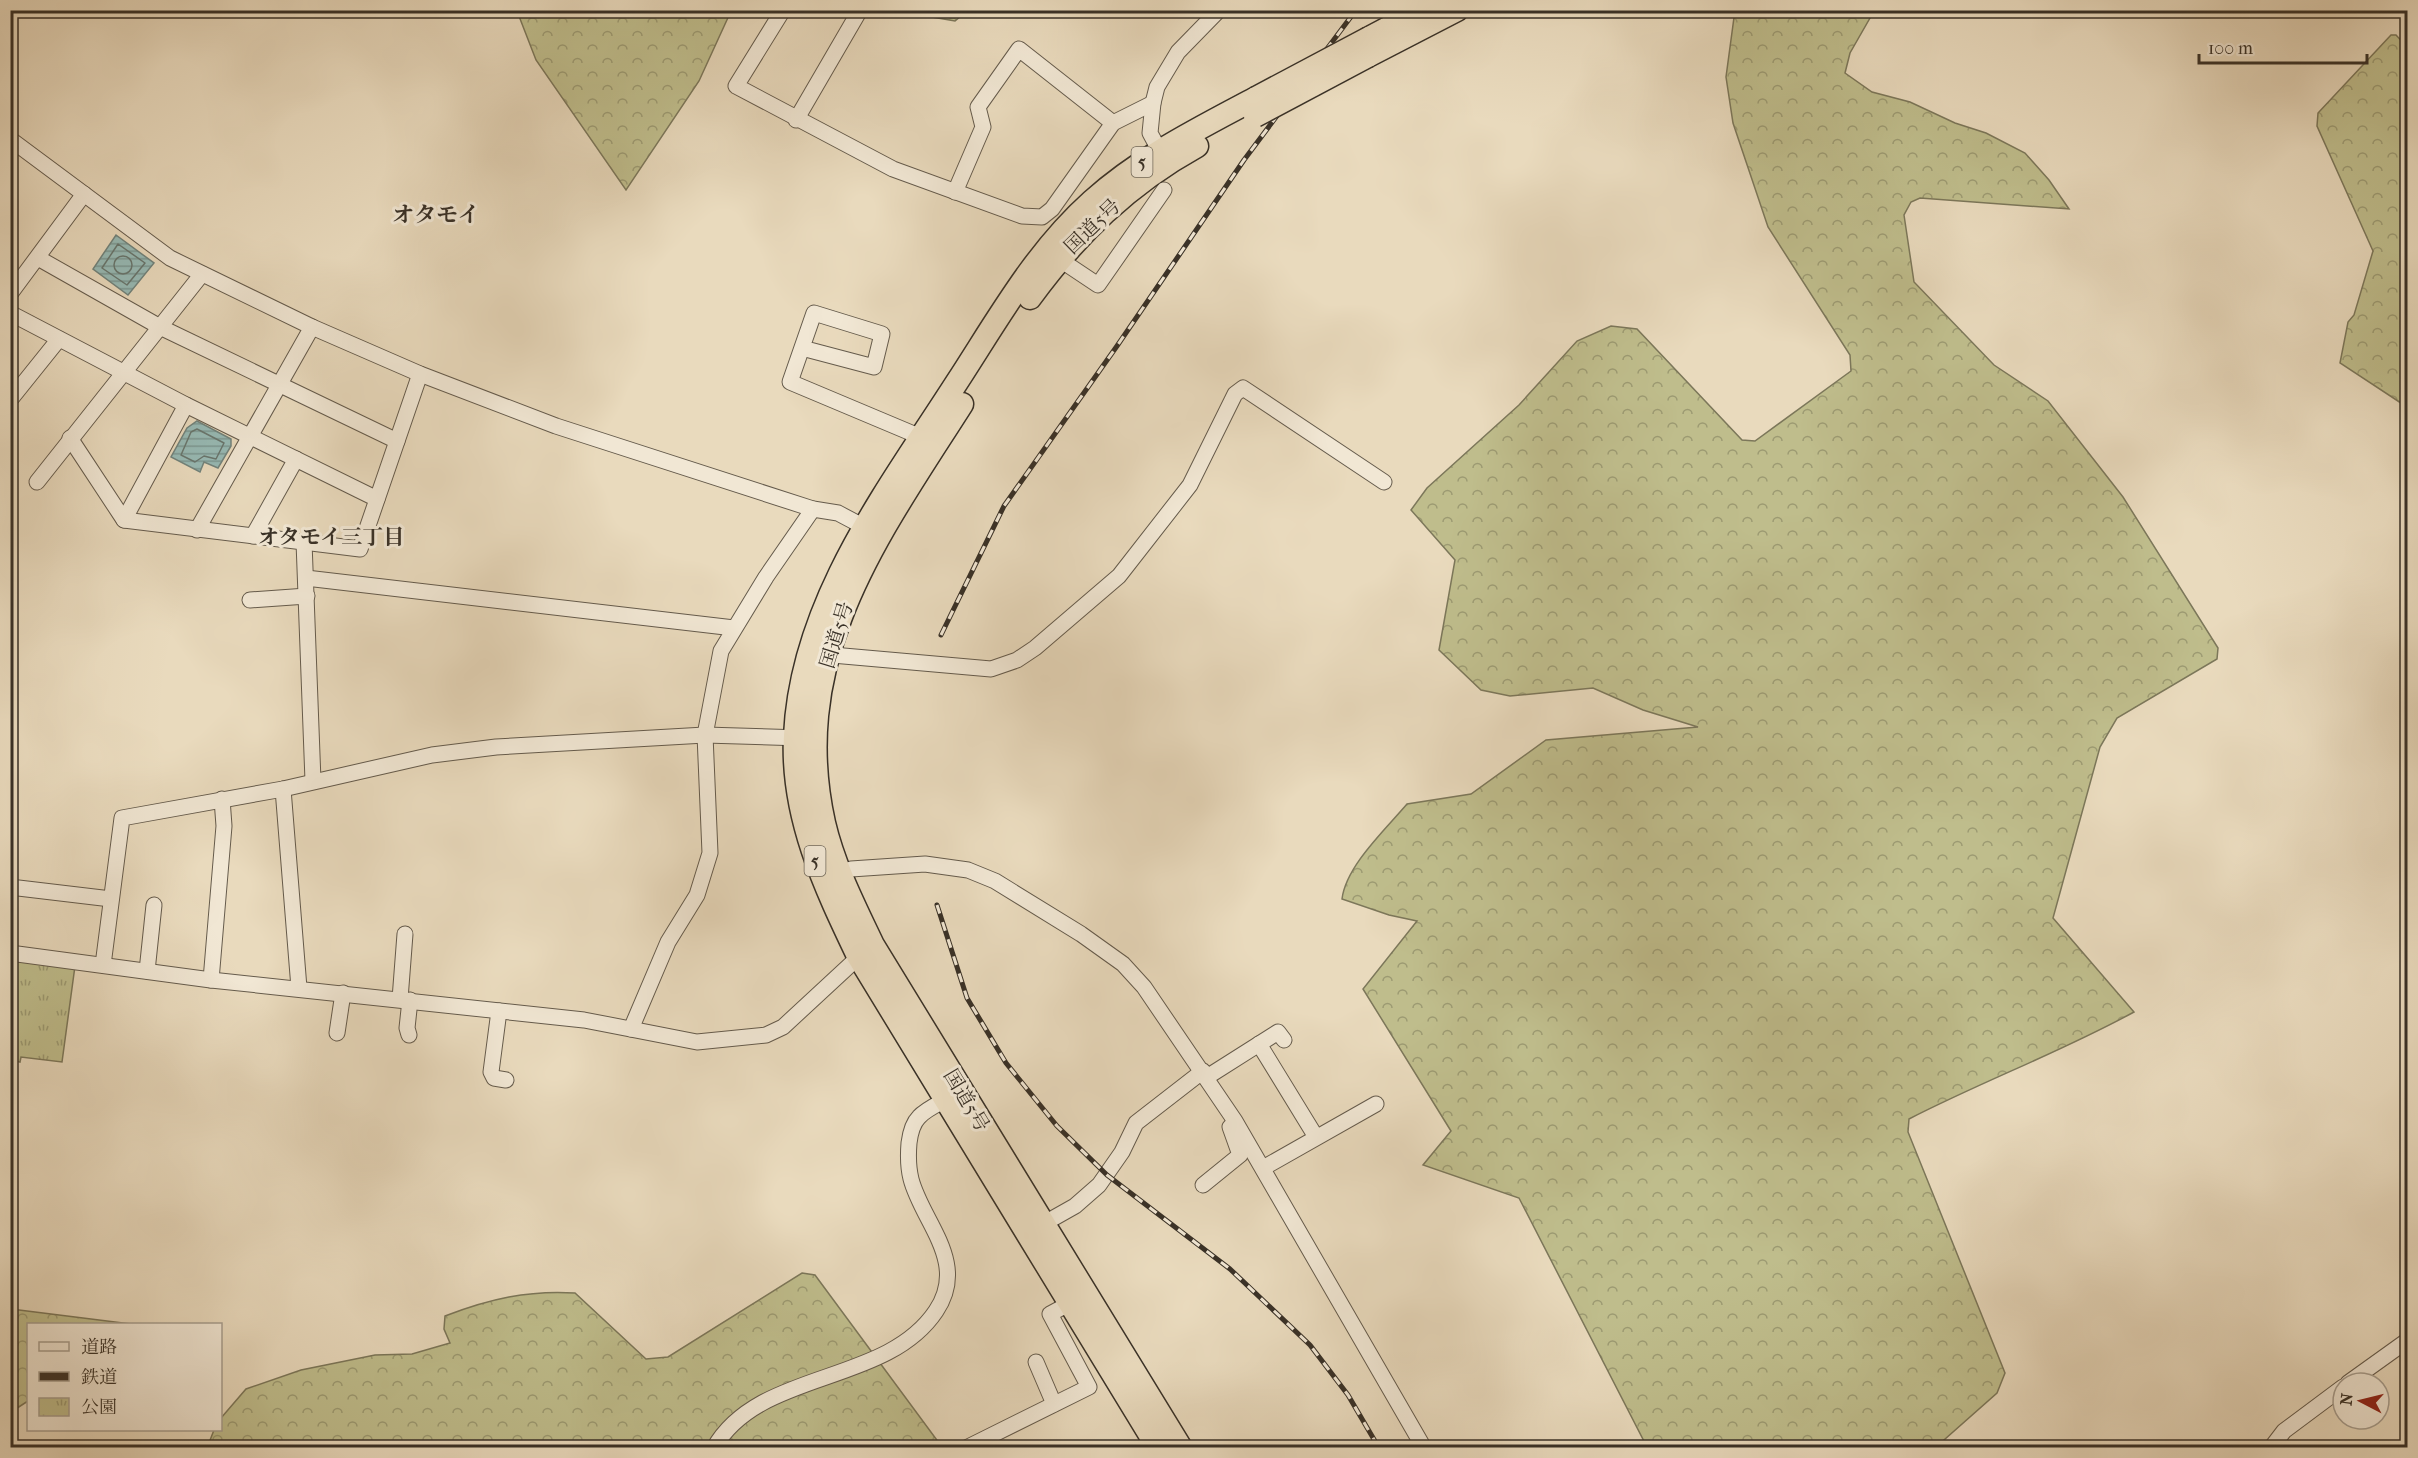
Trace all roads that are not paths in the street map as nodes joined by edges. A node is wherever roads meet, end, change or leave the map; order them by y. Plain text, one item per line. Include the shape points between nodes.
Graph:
1 (783, 10) edge
2 (860, 10) edge
3 (1219, 10) edge
4 (1422, 10) edge
5 (1457, 10) edge
6 (1369, 47) junction
7 (1153, 103) junction
8 (796, 120) junction
9 (1113, 123) junction
10 (10, 139) edge
11 (1163, 157) junction
12 (1164, 190) dead end
13 (955, 192) junction
14 (84, 194) junction
15 (1052, 254) junction
16 (38, 258) junction
17 (202, 274) junction
18 (10, 294) edge
19 (10, 314) edge
20 (160, 327) junction
21 (312, 327) junction
22 (59, 339) junction
23 (802, 348) junction
24 (122, 373) junction
25 (420, 374) junction
26 (280, 383) junction
27 (10, 400) edge
28 (186, 405) junction
29 (250, 436) junction
30 (70, 438) junction
31 (397, 441) junction
32 (929, 441) junction
33 (296, 459) junction
34 (37, 482) dead end
35 (1384, 482) dead end
36 (377, 499) junction
37 (813, 508) junction
38 (124, 520) junction
39 (197, 530) junction
40 (872, 531) junction
41 (253, 536) junction
42 (304, 542) junction
43 (306, 578) junction
44 (307, 596) junction
45 (250, 600) dead end
46 (734, 628) junction
47 (818, 654) junction
48 (705, 735) junction
49 (804, 738) junction
50 (314, 781) junction
51 (282, 789) junction
52 (222, 799) junction
53 (839, 873) junction
54 (10, 887) edge
55 (111, 899) junction
56 (154, 905) dead end
57 (405, 934) dead end
58 (866, 951) junction
59 (10, 953) edge
60 (103, 965) junction
61 (147, 971) junction
62 (211, 980) junction
63 (299, 988) junction
64 (343, 993) junction
65 (405, 1000) junction
66 (499, 1011) junction
67 (631, 1029) junction
68 (337, 1033) dead end
69 (410, 1035) dead end
70 (1284, 1040) dead end
71 (1259, 1044) junction
72 (1205, 1074) junction
73 (506, 1080) dead end
74 (953, 1096) junction
75 (1376, 1104) dead end
76 (1235, 1121) junction
77 (1316, 1137) junction
78 (1263, 1168) junction
79 (1203, 1185) dead end
80 (1034, 1229) junction
81 (1078, 1298) junction
82 (2408, 1340) edge
83 (1035, 1362) dead end
84 (2365, 1371) edge
85 (2331, 1396) edge
86 (1054, 1404) junction
87 (714, 1448) edge
88 (966, 1448) edge
89 (1158, 1448) edge
90 (1181, 1448) edge
91 (1424, 1448) edge
92 (2271, 1448) edge

1 - 8 street via 736,86
2 - 8 street
3 - 7 street via 1178,52 1157,87
4 - 6 highway, 国道5号 / 5
5 - 6 highway, 国道5号 / 5
6 - 11 highway, 国道5号 / 5, bridge
7 - 9 street
7 - 11 street via 1150,134
8 - 13 street via 893,169
9 - 13 street via 1042,218 1022,216
9 - 13 street via 1019,50 978,107 983,128
10 - 14 street
11 - 15 highway, 国道5号 / 5 via 1093,200
12 - 15 street via 1098,285
14 - 16 street
14 - 17 street via 170,258
15 - 32 highway, 国道5号 / 5
16 - 18 street
16 - 20 street
17 - 20 street
17 - 21 street
19 - 22 street
20 - 24 street
20 - 26 street
21 - 25 street
21 - 26 street
22 - 24 street
22 - 27 street
23 - 23 street via 814,313 882,333 874,368
23 - 32 street via 790,382
24 - 28 street
24 - 30 street
25 - 31 street
25 - 37 street via 556,426
26 - 29 street
26 - 31 street
28 - 29 street
28 - 38 street
29 - 33 street
29 - 39 street
30 - 34 street
30 - 38 street
31 - 36 street
32 - 40 highway, 国道5号 / 5
33 - 36 street
33 - 41 street
35 - 47 street via 1243,388 1235,394 1190,485 1151,538 1119,576 1017,660 991,669
36 - 42 street via 360,549
37 - 40 street via 837,513
37 - 46 street
38 - 39 street
39 - 41 street
40 - 47 highway, 国道5号 / 5 via 833,588
41 - 42 street
42 - 43 street
43 - 44 street
43 - 46 street
44 - 45 street
44 - 50 street
46 - 48 street via 721,651
47 - 49 highway, 国道5号 / 5
48 - 49 street
48 - 50 street via 496,747 432,755
48 - 67 street via 710,854 697,895 668,942
49 - 53 highway, 国道5号 / 5
49 - 58 highway, 国道5号 / 5 via 797,782 820,878
50 - 51 street
51 - 52 street
51 - 63 street
52 - 55 street via 122,818
52 - 62 street via 224,826
53 - 58 highway, 国道5号 / 5
53 - 72 street via 926,864 968,870 995,881 1123,964 1144,987
54 - 55 street
55 - 60 street
56 - 61 street
57 - 65 street
58 - 67 street via 783,1027 766,1035 697,1042
58 - 74 highway, 国道5号 / 5
59 - 60 street
60 - 61 street
61 - 62 street
62 - 63 street
63 - 64 street
64 - 65 street
64 - 68 street
65 - 66 street
65 - 69 street
66 - 67 street
66 - 73 street via 491,1072 494,1078
70 - 71 street via 1278,1032
71 - 72 street
71 - 77 street
72 - 76 street
72 - 80 street via 1136,1123 1099,1185 1075,1206
74 - 80 highway, 国道5号 / 5
74 - 87 street via 918,1118 910,1135 908,1158 911,1180 943,1243 945,1290 937,1311 906,1341 876,1358 757,1406 735,1420
75 - 77 street
76 - 78 street
76 - 79 street via 1230,1127 1240,1155
77 - 78 street
78 - 91 street
80 - 81 highway, 国道5号 / 5
81 - 86 street via 1050,1314 1089,1387
81 - 89 highway, 国道5号 / 5
81 - 90 highway, 国道5号 / 5
82 - 84 street
83 - 86 street
85 - 92 street via 2284,1431
86 - 88 street

